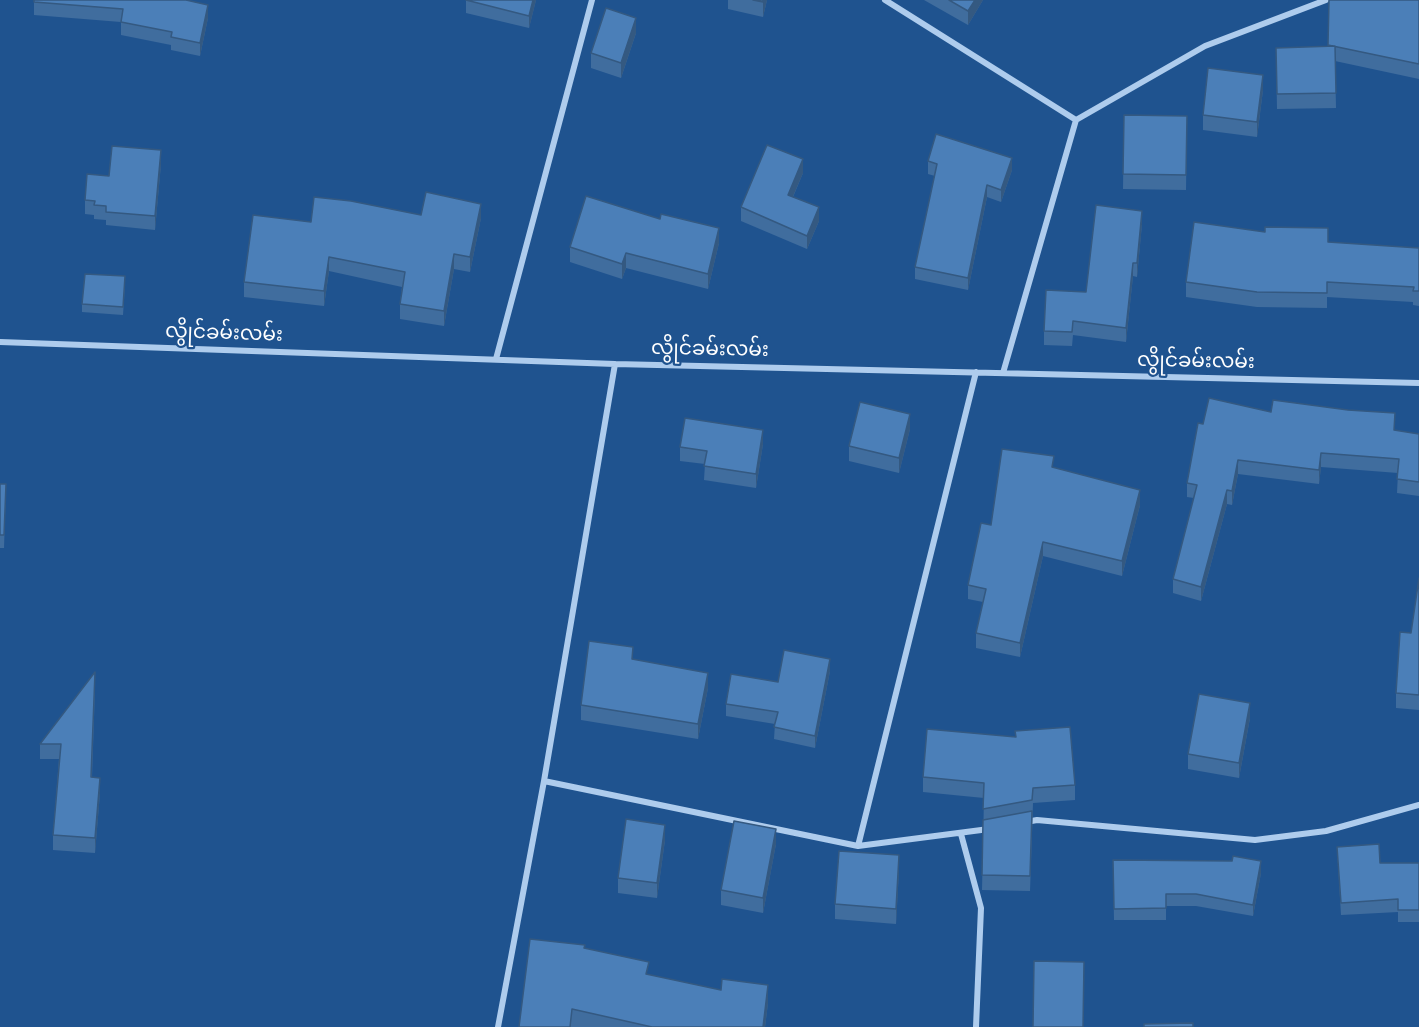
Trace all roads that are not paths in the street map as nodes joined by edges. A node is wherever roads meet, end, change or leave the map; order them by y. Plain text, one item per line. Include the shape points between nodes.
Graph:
1 (592, 0) edge
2 (885, 0) edge
3 (1326, 0) edge
4 (1076, 120) junction
5 (0, 342) edge
6 (496, 359) junction
7 (615, 364) junction
8 (976, 372) junction
9 (1003, 373) junction
10 (1419, 383) edge
11 (544, 781) junction
12 (1419, 805) edge
13 (1015, 824) edge
14 (994, 828) edge
15 (961, 834) junction
16 (858, 846) junction
17 (498, 1027) edge
18 (976, 1027) edge

1 - 6 street
2 - 4 street
3 - 4 street via 1205,45
4 - 9 street
5 - 6 street, လွိုင်ခမ်းလမ်း
6 - 7 street, လွိုင်ခမ်းလမ်း
7 - 8 street, လွိုင်ခမ်းလမ်း
7 - 11 street
8 - 9 street, လွိုင်ခမ်းလမ်း
8 - 16 street
9 - 10 street, လွိုင်ခမ်းလမ်း
11 - 16 street
11 - 17 street
12 - 13 street via 1326,831 1255,840 1037,820
14 - 15 street
15 - 16 street
15 - 18 street via 981,908

